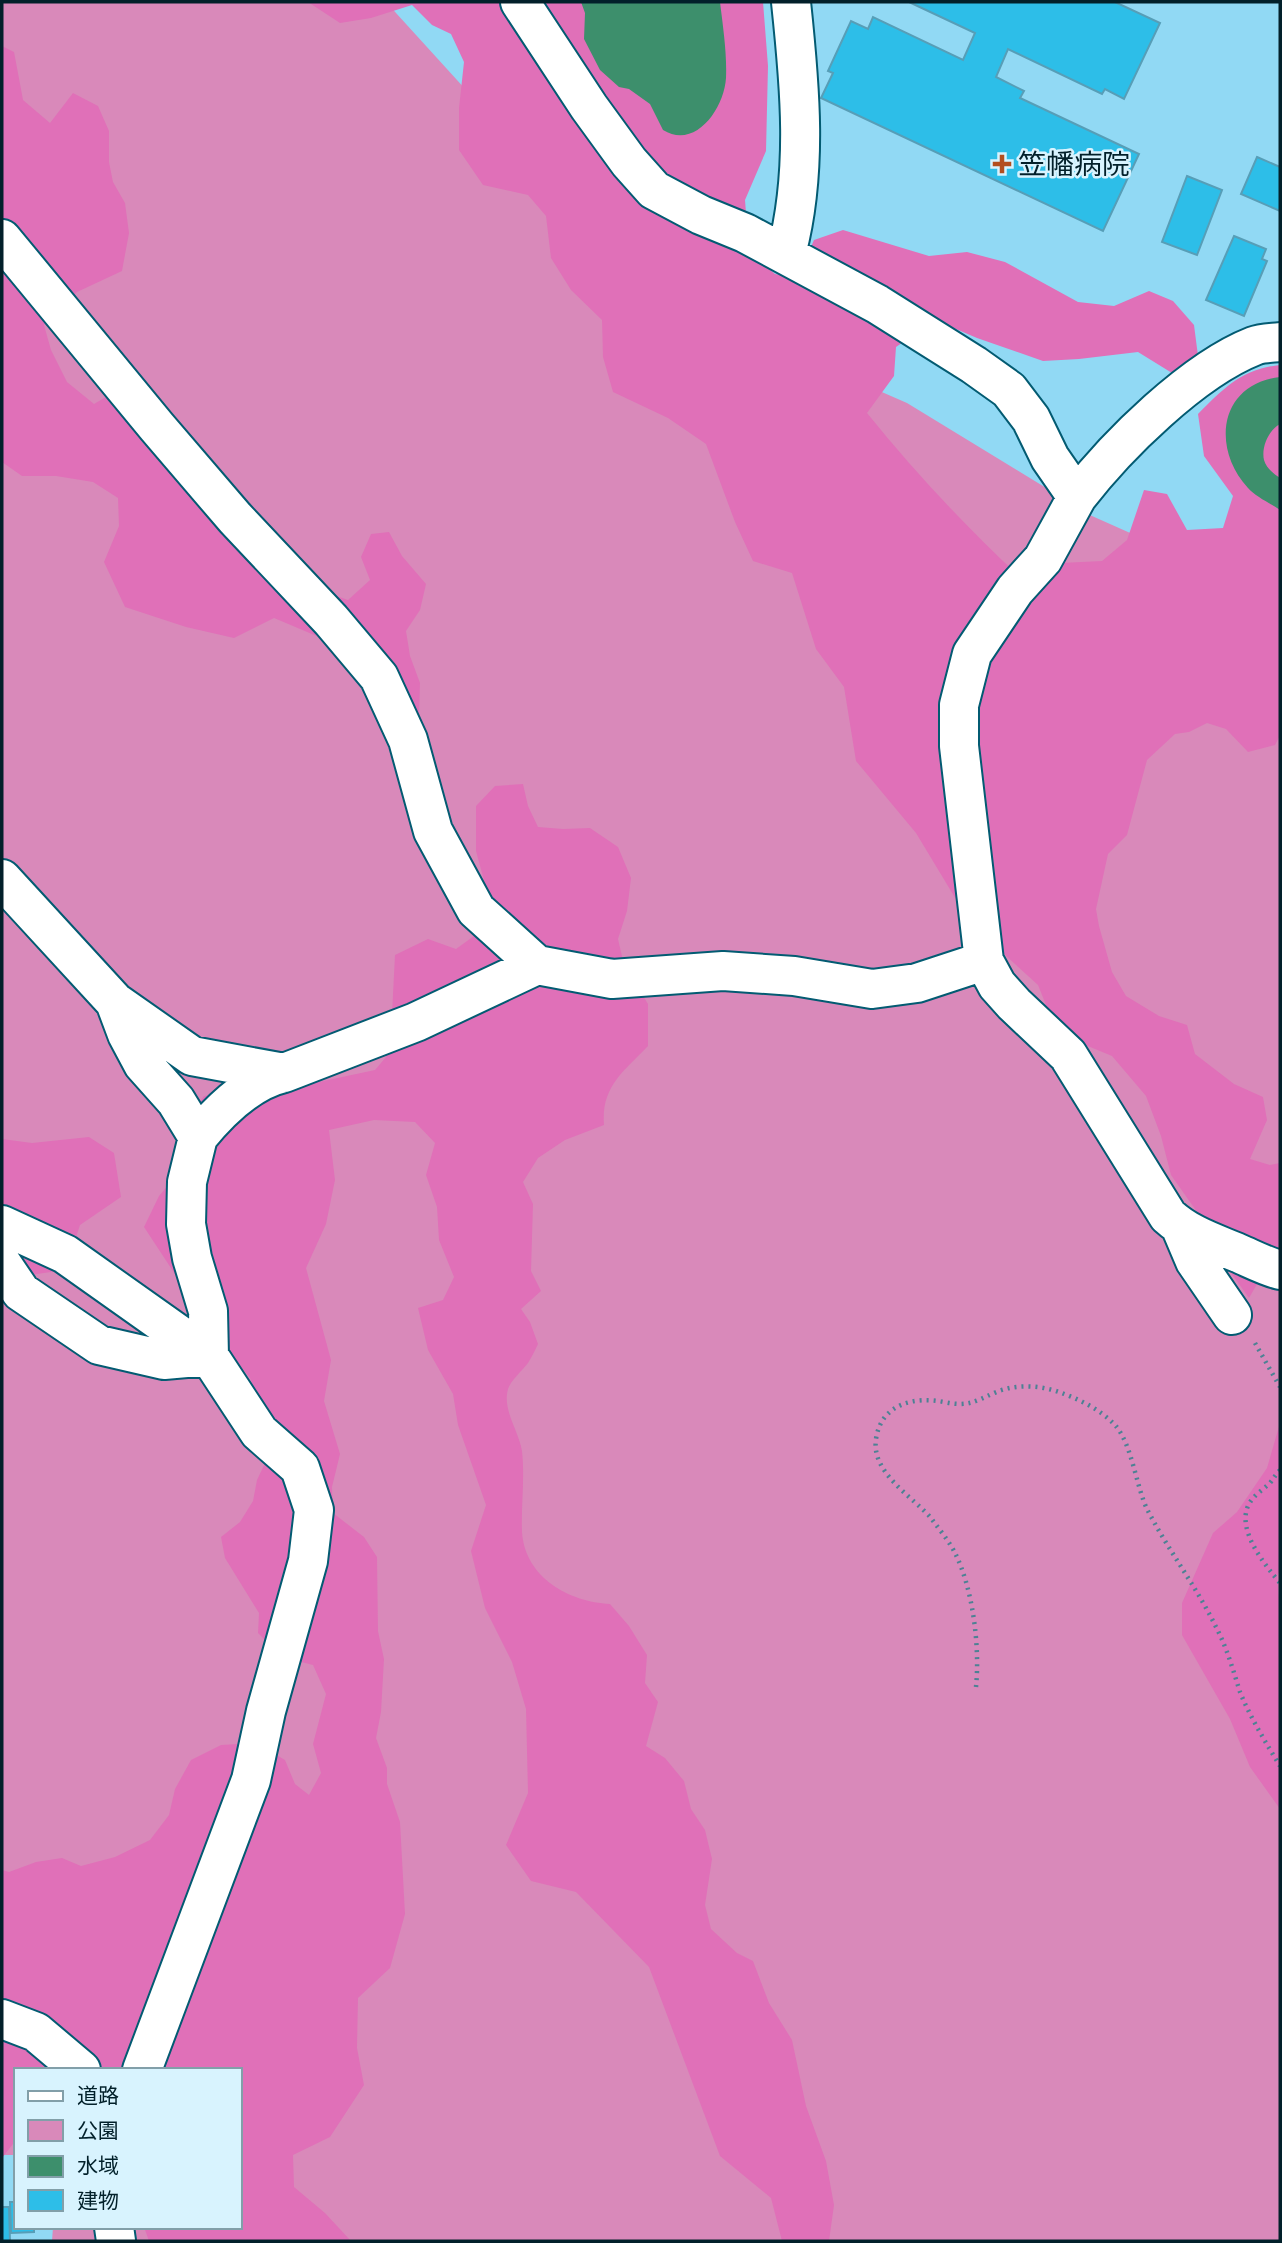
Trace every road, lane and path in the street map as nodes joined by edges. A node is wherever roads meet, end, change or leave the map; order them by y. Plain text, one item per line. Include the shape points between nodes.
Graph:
1 (520, 2) edge
2 (791, 2) edge
3 (2, 239) edge
4 (786, 254) junction
5 (1280, 342) edge
6 (1077, 496) junction
7 (2, 879) edge
8 (984, 961) junction
9 (537, 965) junction
10 (115, 1002) junction
11 (284, 1073) junction
12 (198, 1137) junction
13 (2, 1225) edge
14 (1181, 1228) junction
15 (2, 1264) edge
16 (1280, 1270) edge
17 (1232, 1315) dead end
18 (209, 1356) junction
19 (1280, 1470) edge
20 (1280, 1583) edge
21 (976, 1687) dead end
22 (1280, 1766) edge
23 (2, 2020) edge
24 (78, 2068) edge
25 (143, 2068) edge

1 - 4 street via 589,107 654,190
2 - 4 street via 800,83 799,185
3 - 9 street via 235,518 379,677 408,740 433,831 476,910
4 - 6 street via 877,303 1009,390
5 - 6 street via 1256,345 1186,387 1102,464
6 - 8 street via 1043,559 1015,590 972,654 959,705 959,746
7 - 10 street
8 - 9 street via 917,983 872,989 794,976 723,971 612,979
8 - 14 street via 1014,1004 1068,1055 1168,1216
9 - 11 street via 416,1022
10 - 11 street via 192,1056
10 - 12 street via 144,1064 176,1101
11 - 12 street via 253,1085 217,1114
12 - 18 street via 187,1182 186,1224 208,1311
13 - 18 street via 65,1254
14 - 16 street
14 - 17 street via 1201,1272
15 - 18 street via 21,1292 99,1345 163,1360
18 - 25 street via 259,1432 300,1468 314,1510 308,1561 251,1780
19 - 20 path via 1260,1489 1246,1515 1251,1540
21 - 22 path via 971,1599 964,1574 954,1550 932,1520 883,1469 875,1441 884,1416 911,1400 967,1405 1023,1386 1055,1390 1086,1403 1117,1427 1146,1506 1203,1600 1241,1694
23 - 24 street via 36,2032

